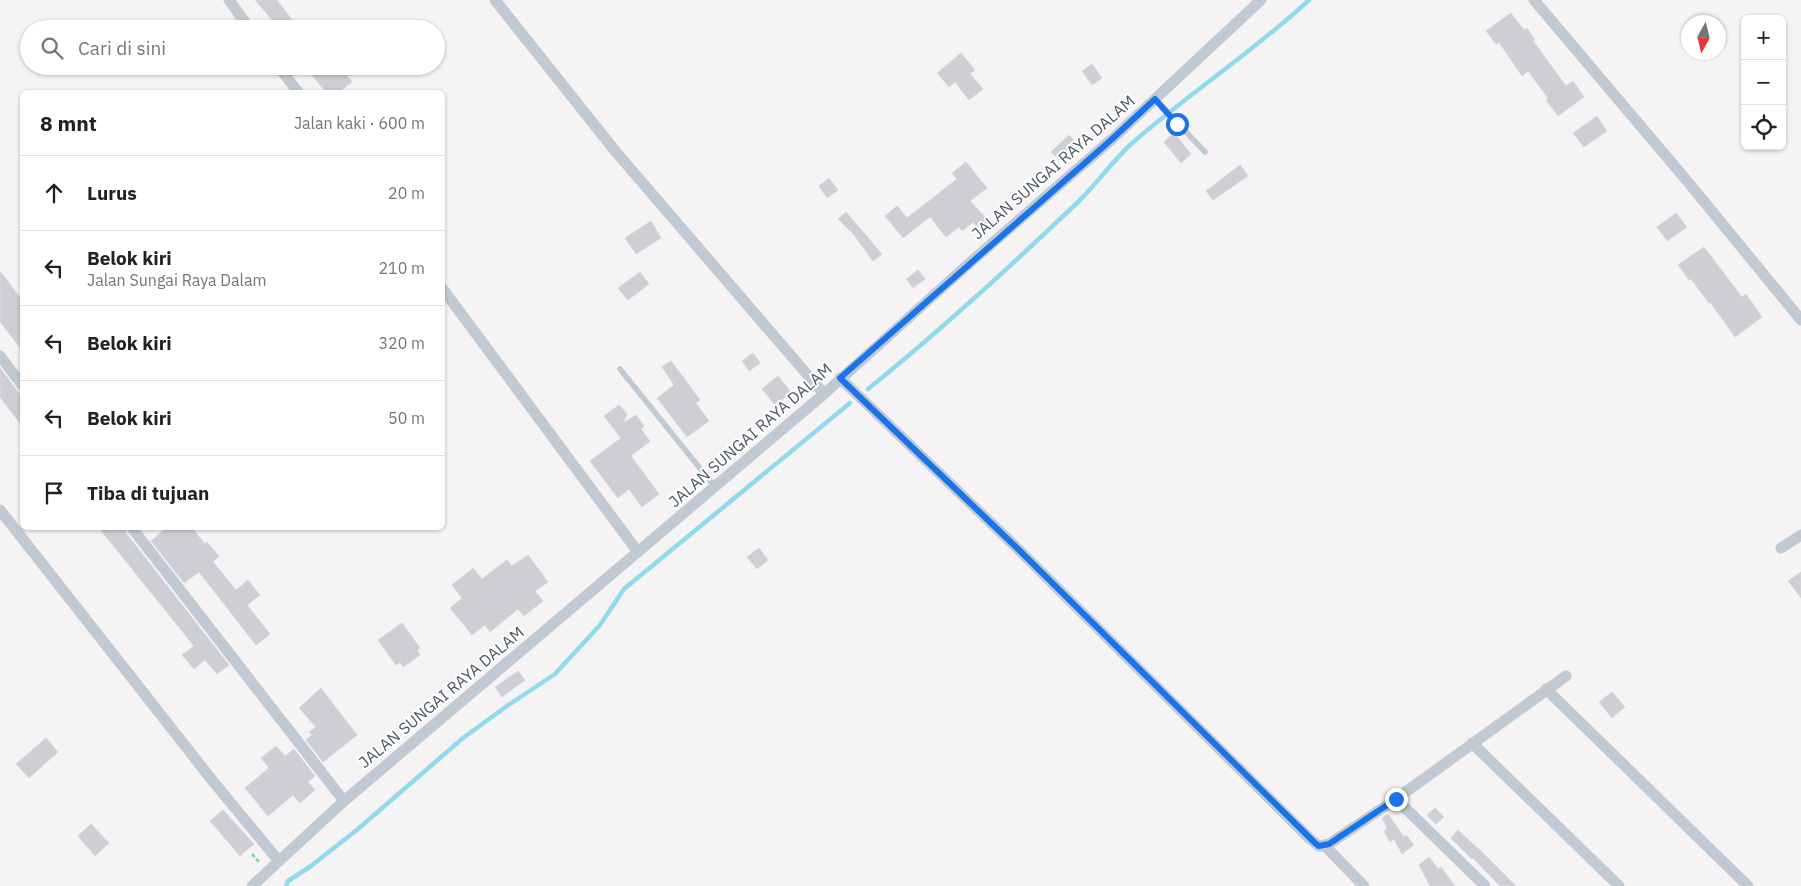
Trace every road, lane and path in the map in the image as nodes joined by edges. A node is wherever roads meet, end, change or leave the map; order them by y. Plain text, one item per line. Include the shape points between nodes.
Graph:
1 (229, 0) edge
2 (495, 0) edge
3 (1261, 0) edge
4 (1534, 0) edge
5 (243, 20) edge
6 (285, 75) edge
7 (296, 90) edge
8 (1155, 99) junction
9 (1205, 152) dead end
10 (445, 292) edge
11 (1801, 320) edge
12 (0, 356) edge
13 (620, 369) dead end
14 (840, 378) junction
15 (20, 382) edge
16 (824, 394) junction
17 (715, 487) junction
18 (0, 510) edge
19 (134, 530) edge
20 (1801, 535) edge
21 (1781, 548) dead end
22 (638, 552) junction
23 (1566, 676) dead end
24 (1546, 689) junction
25 (1472, 743) junction
26 (1396, 799) junction
27 (344, 801) junction
28 (1325, 846) junction
29 (278, 860) junction
30 (252, 886) edge
31 (1364, 886) edge
32 (1485, 886) edge
33 (1619, 886) edge
34 (1748, 886) edge

1 - 5 street
2 - 16 street via 616,152
3 - 8 street, JALAN SUNGAI RAYA DALAM
4 - 11 street
6 - 7 street
8 - 9 lane
8 - 14 street, JALAN SUNGAI RAYA DALAM
10 - 22 street
12 - 15 street
13 - 17 lane
14 - 16 street, JALAN SUNGAI RAYA DALAM
14 - 28 street via 1010,541 1309,838 1319,846
16 - 17 street, JALAN SUNGAI RAYA DALAM
17 - 22 street, JALAN SUNGAI RAYA DALAM
18 - 29 street
19 - 27 street
20 - 21 street
22 - 27 street, JALAN SUNGAI RAYA DALAM
23 - 24 street
24 - 25 street
24 - 34 street
25 - 26 street
25 - 33 street
26 - 28 street
26 - 32 street
27 - 29 street, JALAN SUNGAI RAYA DALAM
28 - 31 street
29 - 30 street, JALAN SUNGAI RAYA DALAM

